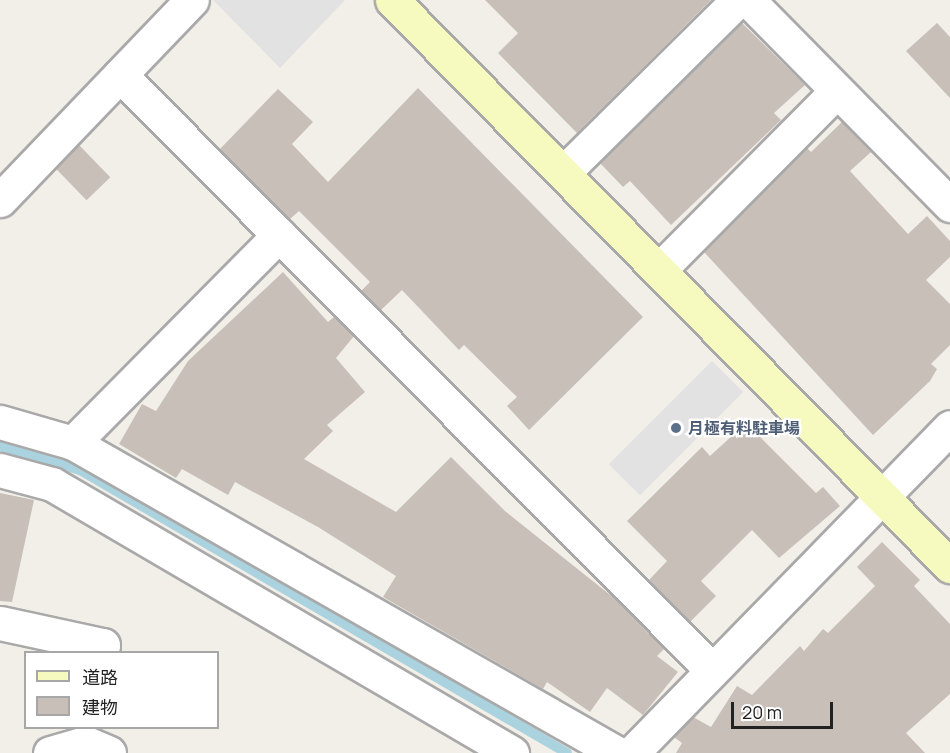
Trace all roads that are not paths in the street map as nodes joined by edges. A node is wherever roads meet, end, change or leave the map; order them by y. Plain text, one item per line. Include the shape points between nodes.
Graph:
1 (192, 0) edge
2 (392, 0) edge
3 (738, 0) edge
4 (748, 0) edge
5 (120, 75) junction
6 (837, 91) junction
7 (563, 173) junction
8 (0, 200) edge
9 (950, 205) edge
10 (279, 235) junction
11 (659, 270) junction
12 (0, 422) edge
13 (950, 427) edge
14 (73, 443) junction
15 (0, 470) edge
16 (882, 497) junction
17 (950, 566) edge
18 (0, 623) edge
19 (102, 651) edge
20 (712, 670) junction
21 (94, 741) edge
22 (51, 753) edge
23 (512, 753) edge
24 (617, 753) edge
25 (632, 753) edge

1 - 5 street
2 - 7 street
3 - 7 street
4 - 6 street
5 - 8 street
5 - 10 street
6 - 9 street
6 - 11 street
7 - 11 street
10 - 14 street
10 - 20 street
11 - 16 street
12 - 14 street
13 - 16 street
14 - 24 street
15 - 23 street via 52,484
16 - 17 street
16 - 20 street
18 - 19 street via 103,645
20 - 25 street
21 - 22 street

